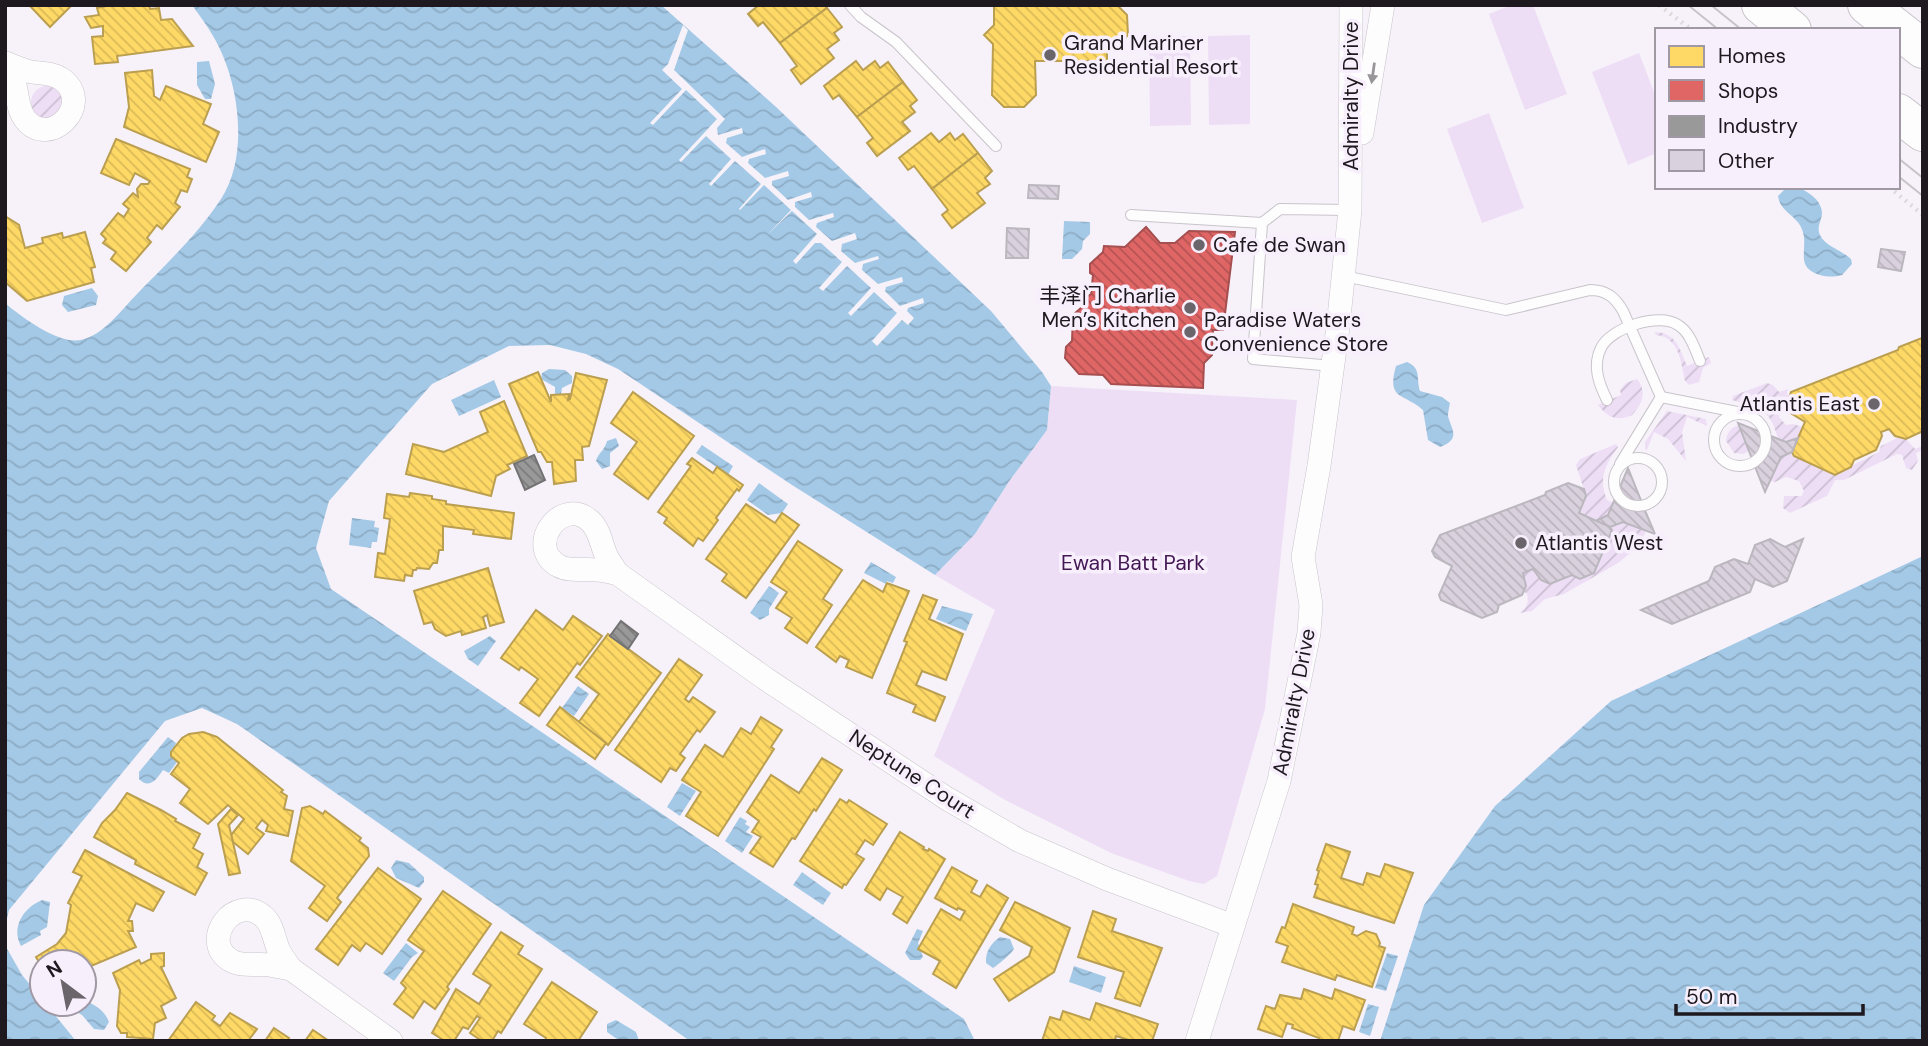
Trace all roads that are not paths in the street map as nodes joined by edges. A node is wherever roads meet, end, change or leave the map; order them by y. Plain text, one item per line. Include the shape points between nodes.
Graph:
1 (850, 5) edge
2 (1351, 5) edge
3 (1383, 5) edge
4 (1761, 5) edge
5 (1867, 5) edge
6 (1790, 28) edge
7 (1896, 28) edge
8 (1900, 31) edge
9 (1923, 49) edge
10 (1900, 115) edge
11 (1923, 132) edge
12 (996, 146) dead end
13 (1350, 199) junction
14 (1131, 215) dead end
15 (1262, 223) junction
16 (1344, 276) junction
17 (1631, 326) junction
18 (1700, 361) dead end
19 (1333, 366) junction
20 (1661, 397) junction
21 (1607, 400) dead end
22 (1745, 414) junction
23 (1617, 469) junction
24 (618, 574) dead end
25 (1233, 926) junction
26 (291, 970) dead end
27 (391, 1041) edge
28 (1196, 1041) edge

1 - 12 lane via 896,42
2 - 13 street, Admiralty Drive
3 -> 13 street, Admiralty Drive
4 - 6 highway
5 - 7 highway
8 - 9 highway
10 - 11 highway
13 - 15 lane via 1280,209
13 - 16 street, Admiralty Drive
14 - 15 lane
15 - 19 lane via 1253,359
16 - 17 lane via 1506,310 1600,290 1618,302
16 - 19 street, Admiralty Drive
17 - 18 lane via 1658,320 1678,324
17 - 20 lane
17 - 21 lane via 1601,346 1597,372
19 - 25 street, Admiralty Drive via 1304,557 1311,605 1305,661 1279,781
20 - 22 lane
20 - 23 lane
22 - 22 lane via 1761,423 1766,448 1755,462 1737,466 1722,459 1714,436 1729,416
23 - 23 lane via 1613,484 1625,503 1648,505 1660,493 1659,469 1646,459 1630,459
24 - 25 street, Neptune Court via 777,686 946,798 1020,841
25 - 28 street, Admiralty Drive
26 - 27 street

